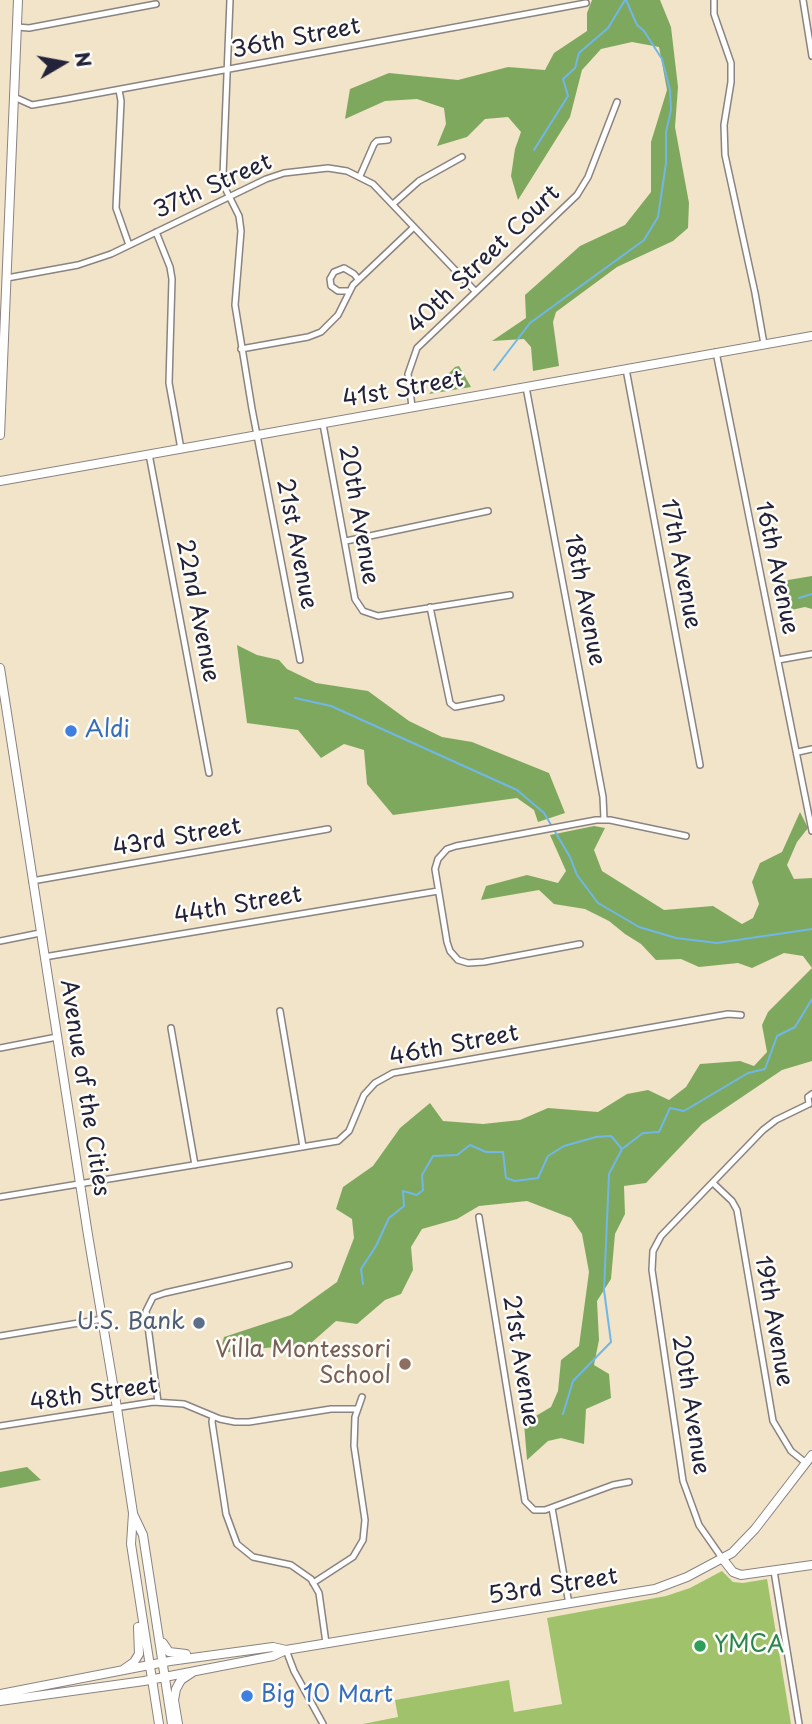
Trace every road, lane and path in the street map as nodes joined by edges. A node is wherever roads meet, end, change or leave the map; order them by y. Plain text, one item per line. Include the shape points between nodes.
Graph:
1 (18, 0) edge
2 (230, 0) edge
3 (714, 0) edge
4 (803, 0) edge
5 (586, 3) dead end
6 (156, 4) dead end
7 (17, 27) junction
8 (812, 56) edge
9 (228, 69) junction
10 (119, 90) junction
11 (14, 97) junction
12 (617, 102) dead end
13 (388, 140) dead end
14 (462, 157) dead end
15 (360, 176) junction
16 (229, 195) junction
17 (393, 204) junction
18 (414, 227) junction
19 (156, 232) junction
20 (129, 245) junction
21 (7, 278) junction
22 (358, 279) junction
23 (349, 291) junction
24 (475, 291) junction
25 (812, 336) edge
26 (764, 344) junction
27 (241, 349) junction
28 (716, 352) junction
29 (626, 369) junction
30 (526, 387) junction
31 (412, 407) junction
32 (323, 424) junction
33 (0, 435) edge
34 (257, 435) junction
35 (181, 449) junction
36 (149, 454) junction
37 (0, 481) edge
38 (488, 511) dead end
39 (346, 541) junction
40 (510, 595) dead end
41 (430, 607) junction
42 (812, 654) edge
43 (300, 660) dead end
44 (778, 660) junction
45 (0, 668) edge
46 (500, 698) dead end
47 (812, 749) edge
48 (798, 751) junction
49 (700, 765) dead end
50 (209, 774) dead end
51 (604, 819) junction
52 (328, 829) dead end
53 (812, 831) edge
54 (686, 836) dead end
55 (32, 881) junction
56 (438, 891) junction
57 (40, 933) junction
58 (0, 941) edge
59 (580, 944) dead end
60 (44, 957) junction
61 (280, 1011) dead end
62 (741, 1015) dead end
63 (171, 1028) dead end
64 (57, 1037) junction
65 (0, 1048) edge
66 (812, 1094) edge
67 (810, 1105) edge
68 (303, 1147) junction
69 (195, 1165) junction
70 (713, 1183) junction
71 (80, 1184) junction
72 (0, 1197) edge
73 (479, 1217) dead end
74 (289, 1265) dead end
75 (103, 1319) junction
76 (0, 1336) edge
77 (362, 1396) dead end
78 (159, 1402) junction
79 (117, 1408) junction
80 (356, 1409) junction
81 (213, 1416) junction
82 (0, 1426) edge
83 (812, 1455) edge
84 (806, 1463) junction
85 (629, 1482) dead end
86 (552, 1508) junction
87 (133, 1513) junction
88 (131, 1544) junction
89 (722, 1558) junction
90 (812, 1564) edge
91 (774, 1571) junction
92 (313, 1583) junction
93 (569, 1604) junction
94 (158, 1631) junction
95 (327, 1643) junction
96 (251, 1650) junction
97 (286, 1650) junction
98 (163, 1663) junction
99 (150, 1666) junction
100 (196, 1670) junction
101 (111, 1673) junction
102 (165, 1676) junction
103 (152, 1679) junction
104 (123, 1685) junction
105 (0, 1694) edge
106 (0, 1701) edge
107 (157, 1708) junction
108 (159, 1724) edge
109 (172, 1724) edge
110 (178, 1724) edge
111 (323, 1724) edge
112 (799, 1724) edge

1 - 7 street
2 - 9 street
3 - 26 street via 712,10 731,63 725,155
4 - 8 street
5 - 9 street, 36th Street
6 - 7 street
7 - 11 street
9 - 10 street, 36th Street
9 - 16 street via 223,175
10 - 11 street, 36th Street via 32,105
10 - 20 street via 116,208
11 - 21 street
12 - 24 street, 40th Street Court via 588,177 576,195
13 - 15 street via 374,144
14 - 17 street via 419,181
15 - 16 street, 37th Street via 339,169 297,171 266,178
15 - 17 street, 37th Street
16 - 19 street, 37th Street
16 - 27 street via 241,231 234,306
17 - 18 street, 37th Street
18 - 22 street
18 - 24 street, 37th Street
19 - 20 street, 37th Street
19 - 35 street via 172,279 169,383
20 - 21 street, 37th Street via 86,263
21 - 33 street
22 - 23 street
22 - 23 street via 344,268 334,272 331,286
23 - 27 street via 338,315 320,332
24 - 31 street, 40th Street Court via 417,348 408,374
25 - 26 street, 41st Street
26 - 28 street, 41st Street
27 - 34 street
28 - 29 street, 41st Street
28 - 44 street, 16th Avenue
29 - 30 street, 41st Street
29 - 49 street, 17th Avenue
30 - 31 street, 41st Street
30 - 51 street, 18th Avenue
31 - 32 street, 41st Street
32 - 34 street, 41st Street
32 - 39 street, 20th Avenue
34 - 35 street, 41st Street
34 - 43 street, 21st Avenue
35 - 36 street, 41st Street
36 - 37 street, 41st Street
36 - 50 street, 22nd Avenue
38 - 39 street
39 - 41 street, 20th Avenue via 355,599 363,611 379,616
40 - 41 street
41 - 46 street via 447,696 453,706
42 - 44 street
44 - 48 street, 16th Avenue
45 - 55 street, Avenue of the Cities
47 - 48 street
48 - 53 street, 16th Avenue
51 - 54 street
51 - 56 street via 456,846 438,859
52 - 55 street, 43rd Street
55 - 57 street, Avenue of the Cities
56 - 59 street via 450,951 463,962
56 - 60 street, 44th Street
57 - 58 street
57 - 60 street, Avenue of the Cities
60 - 64 street, Avenue of the Cities
61 - 68 street
62 - 68 street, 46th Street via 393,1073 374,1083 364,1095 342,1139
63 - 69 street
64 - 65 street
64 - 71 street, Avenue of the Cities
66 - 67 street
67 - 70 street via 763,1130
68 - 69 street, 46th Street
69 - 71 street, 46th Street
70 - 84 street, 19th Avenue via 737,1210 774,1421 792,1451
70 - 89 street, 20th Avenue via 662,1236 654,1248 652,1269 683,1481 699,1525
71 - 72 street, 46th Street
71 - 75 street, Avenue of the Cities
73 - 86 street, 21st Avenue via 523,1494 531,1508
74 - 78 street via 153,1297 146,1311
75 - 76 street
75 - 79 street, Avenue of the Cities
77 - 80 street
78 - 79 street, 48th Street
78 - 81 street, 48th Street via 184,1404
79 - 82 street, 48th Street
79 - 87 street, Avenue of the Cities
80 - 81 street, 48th Street via 249,1422
80 - 92 street via 354,1446 365,1520 363,1540 353,1557
81 - 92 street via 226,1514 237,1545 253,1557 291,1565
83 - 84 street, 53rd Street
84 - 89 street, 53rd Street via 755,1529
85 - 86 street
86 - 93 street
87 - 88 street, Avenue of the Cities
87 - 94 street, Avenue of the Cities via 143,1535
88 - 99 street, Avenue of the Cities
88 - 101 street via 140,1650 134,1662
89 - 91 street via 741,1575
89 - 93 street, 53rd Street via 655,1588
90 - 91 street
91 - 112 street
92 - 95 street
93 - 95 street, 53rd Street
94 - 96 street via 164,1646 175,1655
94 - 98 street, Avenue of the Cities
95 - 97 street, 53rd Street
96 - 97 street, 53rd Street
96 - 98 street, 53rd Street
97 - 100 street, 53rd Street
97 - 111 street
98 - 99 street, 53rd Street
98 - 102 street, Avenue of the Cities
99 - 101 street, 53rd Street
99 - 103 street, Avenue of the Cities
100 - 102 street, 53rd Street
100 - 110 street via 176,1689
101 - 105 street, 53rd Street
102 - 103 street, 53rd Street
102 - 109 street, Avenue of the Cities
103 - 104 street, 53rd Street
103 - 107 street, Avenue of the Cities
104 - 106 street, 53rd Street
104 - 107 street via 144,1686
107 - 108 street, Avenue of the Cities

